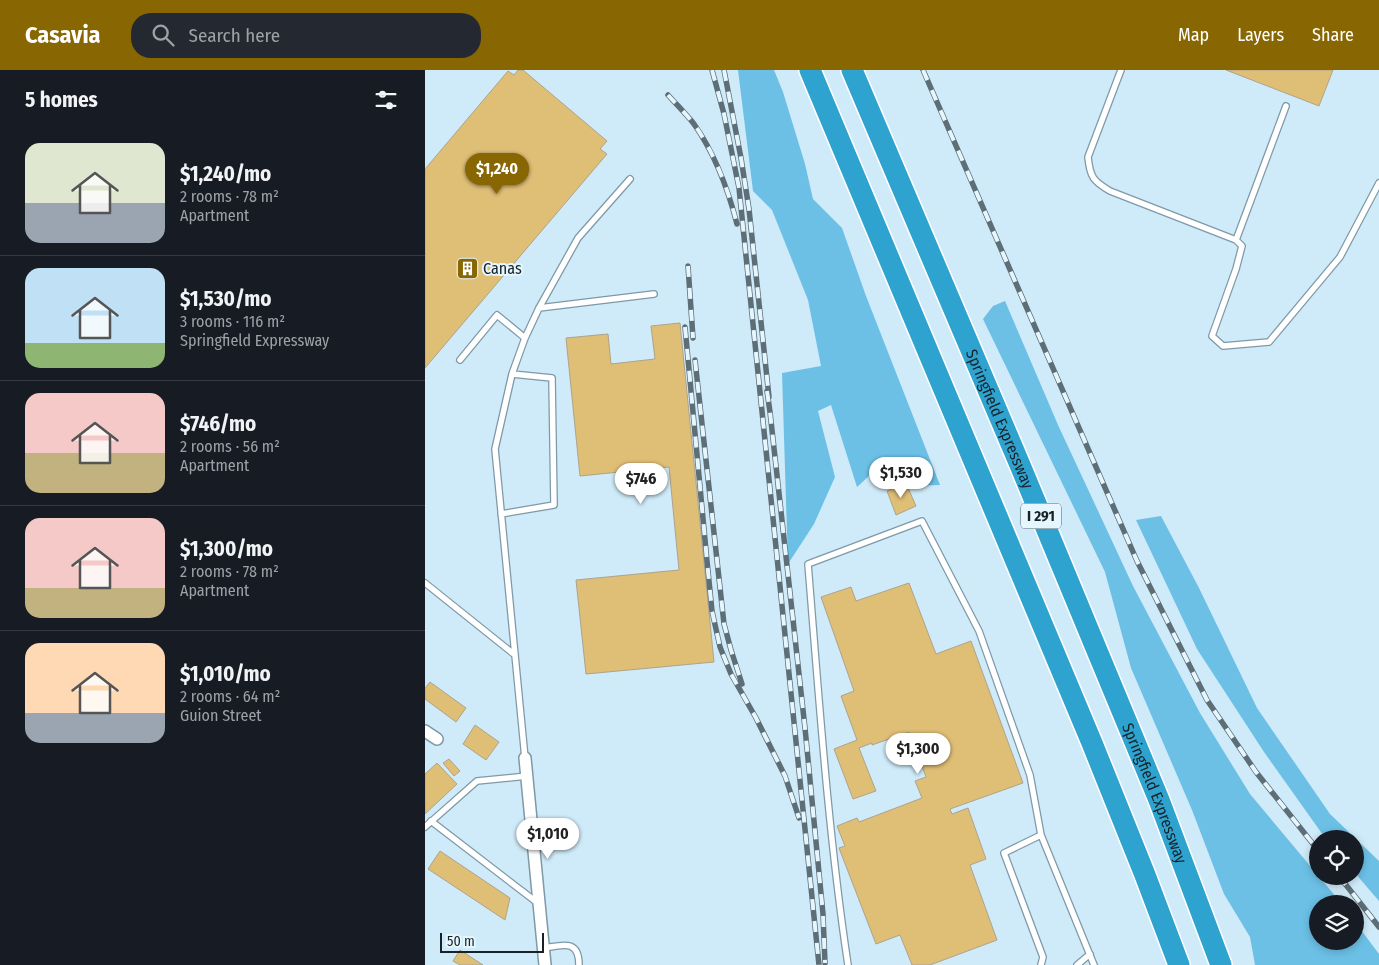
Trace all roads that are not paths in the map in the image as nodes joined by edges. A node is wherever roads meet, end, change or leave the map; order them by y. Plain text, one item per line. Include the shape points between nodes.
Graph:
1 (810, 70) edge
2 (852, 70) edge
3 (1121, 70) edge
4 (1287, 106) dead end
5 (630, 179) dead end
6 (1379, 183) edge
7 (1236, 240) junction
8 (654, 294) dead end
9 (539, 308) junction
10 (525, 338) junction
11 (460, 360) dead end
12 (512, 374) junction
13 (501, 514) junction
14 (425, 583) edge
15 (515, 656) junction
16 (425, 731) edge
17 (437, 739) dead end
18 (525, 758) joint
19 (527, 776) junction
20 (431, 821) junction
21 (425, 827) edge
22 (1041, 835) junction
23 (539, 904) junction
24 (544, 948) junction
25 (1090, 954) junction
26 (545, 965) edge
27 (579, 965) edge
28 (848, 965) edge
29 (1041, 965) edge
30 (1077, 965) edge
31 (1093, 965) edge
32 (1179, 965) edge
33 (1221, 965) edge

1 - 32 highway, I 291 via 1092,743
2 - 33 highway, Springfield Expressway / I 291 via 1151,782
3 - 7 lane via 1088,157 1090,172 1096,182 1110,191
4 - 7 lane
5 - 9 lane via 578,238
6 - 7 lane via 1340,257 1269,342 1223,346 1212,336 1242,246
8 - 9 lane
9 - 10 lane
10 - 11 lane via 497,315
10 - 12 lane
12 - 13 lane via 495,449
12 - 13 lane via 552,378 554,505
13 - 15 lane
14 - 15 lane
15 - 18 lane
16 - 17 street
18 - 19 street
19 - 20 lane via 477,781
19 - 23 street
20 - 21 lane
20 - 23 lane
22 - 25 lane
22 - 28 lane via 1030,775 979,631 922,521 808,564 823,746
22 - 29 lane via 1003,852 1043,957
23 - 24 street
24 - 26 street
24 - 27 lane via 576,948
25 - 30 lane
25 - 31 lane

